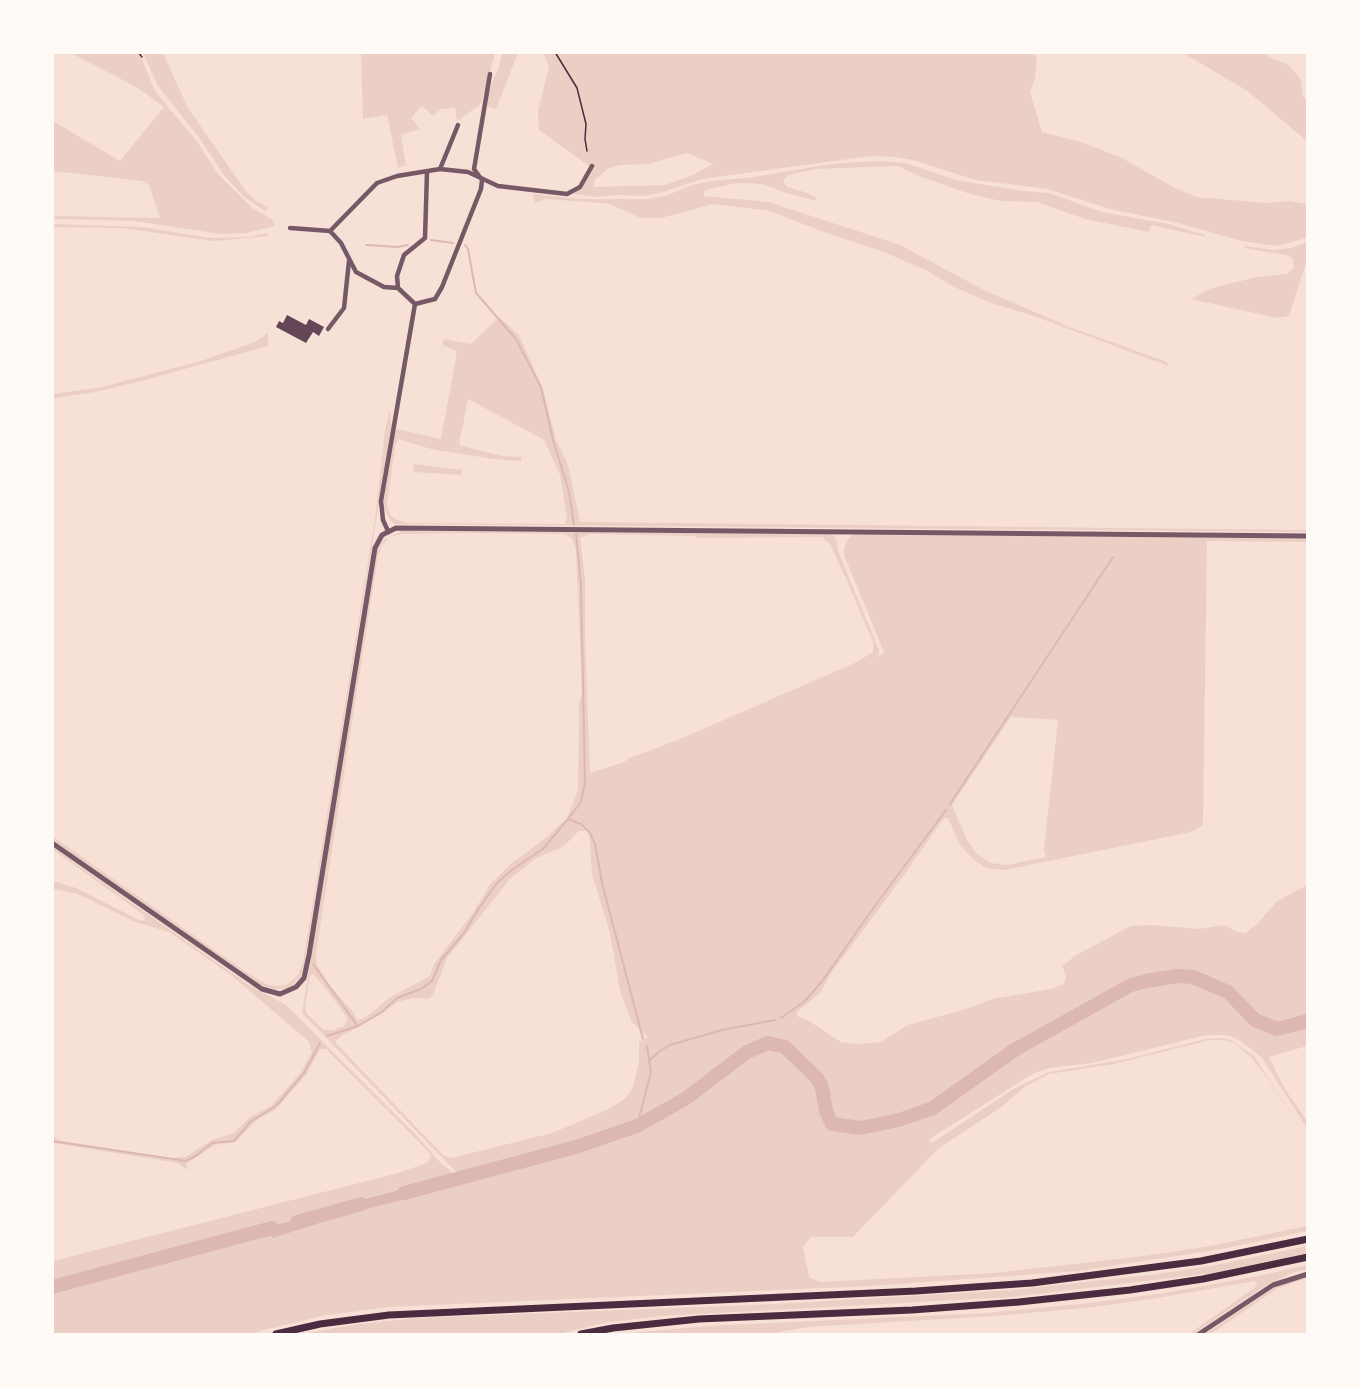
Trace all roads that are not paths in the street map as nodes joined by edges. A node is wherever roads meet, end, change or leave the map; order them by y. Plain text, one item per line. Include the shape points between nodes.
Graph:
1 (490, 74) dead end
2 (458, 124) dead end
3 (592, 166) dead end
4 (440, 169) junction
5 (427, 172) junction
6 (482, 180) junction
7 (290, 228) dead end
8 (330, 231) junction
9 (349, 261) junction
10 (398, 288) junction
11 (415, 304) junction
12 (328, 329) dead end
13 (388, 531) junction
14 (1308, 536) edge
15 (52, 843) edge
16 (1308, 1239) edge
17 (1308, 1257) edge
18 (1308, 1274) edge
19 (276, 1335) edge
20 (581, 1335) edge
21 (1199, 1335) edge

1 - 6 street via 474,169
2 - 4 street
3 - 6 street via 580,187 567,194 498,186
4 - 5 street
4 - 6 street via 468,172
5 - 8 street via 377,183
5 - 10 street via 425,238 404,255 397,276
6 - 11 street via 442,287 435,299
7 - 8 street
8 - 9 street
9 - 10 street via 356,272 384,287
9 - 12 street via 344,308
10 - 11 street
11 - 13 street via 381,501
13 - 14 street via 408,528
13 - 15 street via 379,539 371,566 309,955 304,978 296,987 280,994 262,989
16 - 19 highway via 1201,1261 1032,1282 904,1292 389,1315 320,1324
17 - 20 highway via 1140,1289 1019,1302 699,1319
18 - 21 street via 1273,1285

